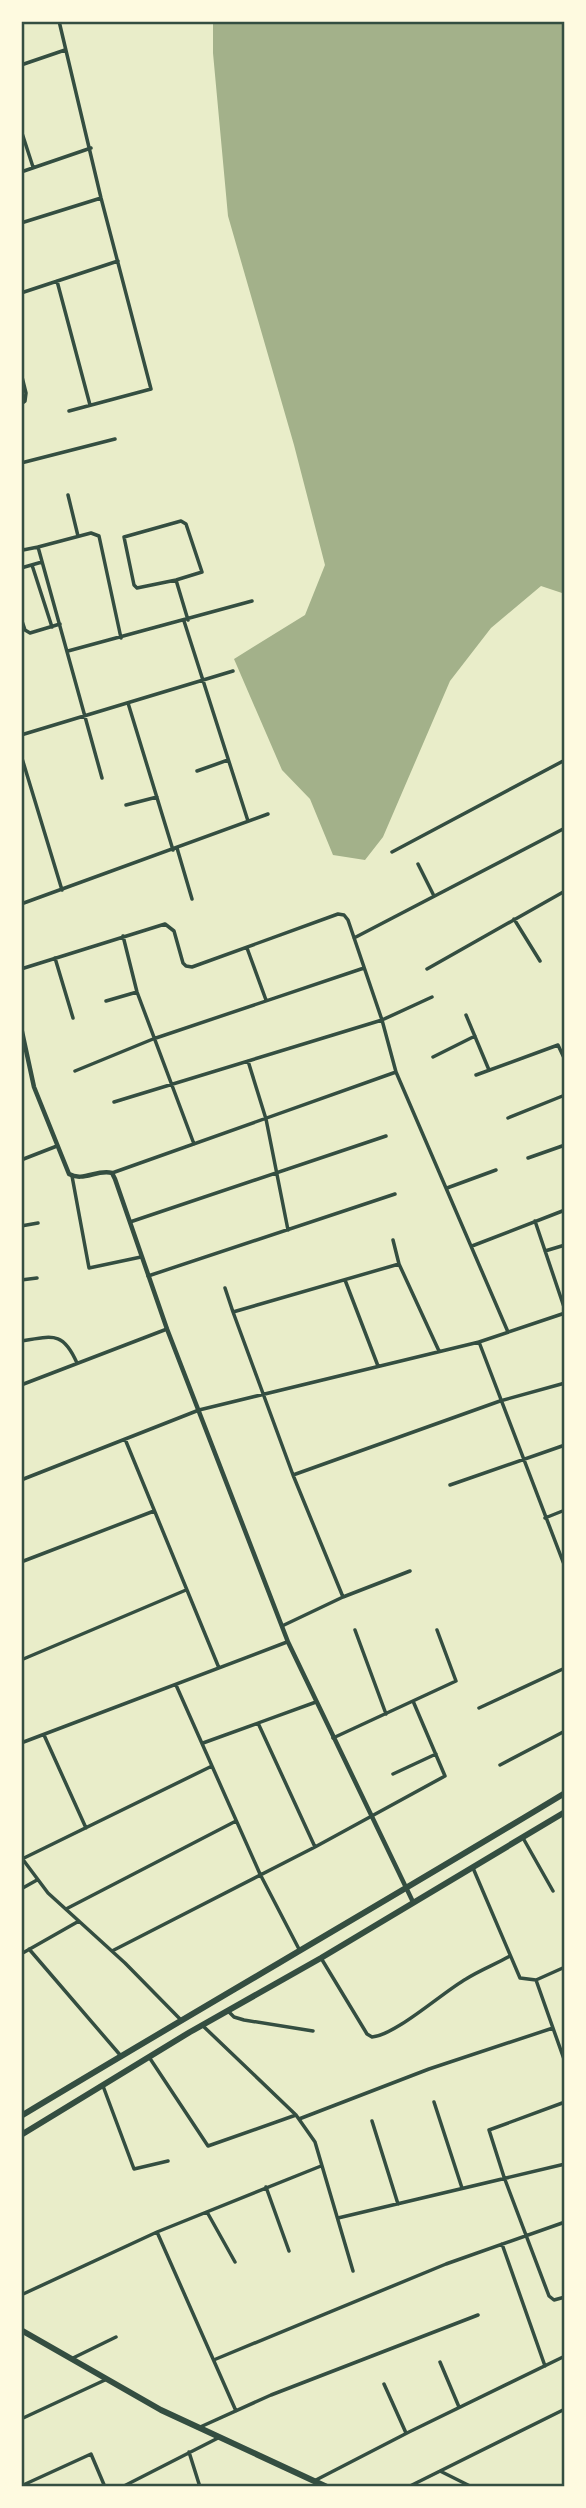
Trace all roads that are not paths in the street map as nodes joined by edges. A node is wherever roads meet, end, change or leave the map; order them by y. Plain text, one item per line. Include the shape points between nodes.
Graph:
1 (59, 21) edge
2 (66, 50) junction
3 (21, 65) edge
4 (21, 130) edge
5 (91, 148) junction
6 (33, 167) junction
7 (21, 172) edge
8 (101, 198) junction
9 (21, 223) edge
10 (118, 261) junction
11 (57, 281) junction
12 (21, 293) edge
13 (21, 373) edge
14 (21, 404) edge
15 (90, 405) junction
16 (69, 411) dead end
17 (115, 439) dead end
18 (21, 463) edge
19 (68, 495) dead end
20 (78, 536) junction
21 (21, 543) edge
22 (38, 547) junction
23 (22, 550) edge
24 (42, 562) junction
25 (32, 565) junction
26 (21, 568) edge
27 (176, 580) junction
28 (252, 601) dead end
29 (21, 618) edge
30 (186, 621) junction
31 (60, 624) junction
32 (52, 627) junction
33 (121, 638) junction
34 (68, 651) junction
35 (233, 671) dead end
36 (203, 680) junction
37 (128, 703) junction
38 (86, 716) junction
39 (21, 735) edge
40 (21, 755) edge
41 (229, 760) junction
42 (565, 761) edge
43 (197, 771) dead end
44 (102, 778) dead end
45 (156, 797) junction
46 (126, 805) dead end
47 (268, 814) dead end
48 (248, 821) junction
49 (565, 828) edge
50 (175, 849) junction
51 (392, 852) dead end
52 (418, 864) dead end
53 (62, 890) junction
54 (565, 891) edge
55 (434, 896) junction
56 (192, 899) dead end
57 (21, 904) edge
58 (514, 919) junction
59 (123, 936) junction
60 (354, 937) junction
61 (247, 948) junction
62 (55, 958) junction
63 (540, 961) dead end
64 (364, 968) junction
65 (21, 969) edge
66 (426, 970) dead end
67 (137, 992) junction
68 (432, 997) dead end
69 (266, 1000) junction
70 (106, 1002) dead end
71 (466, 1016) dead end
72 (73, 1018) dead end
73 (382, 1020) junction
74 (21, 1027) edge
75 (475, 1036) junction
76 (153, 1040) junction
77 (433, 1057) dead end
78 (248, 1060) junction
79 (565, 1060) edge
80 (489, 1070) junction
81 (75, 1071) dead end
82 (396, 1072) junction
83 (476, 1075) dead end
84 (171, 1085) junction
85 (565, 1095) edge
86 (114, 1102) dead end
87 (508, 1118) dead end
88 (265, 1119) junction
89 (387, 1136) dead end
90 (194, 1144) junction
91 (565, 1145) edge
92 (59, 1146) junction
93 (528, 1158) dead end
94 (21, 1160) edge
95 (496, 1170) dead end
96 (277, 1172) junction
97 (112, 1173) junction
98 (72, 1176) junction
99 (447, 1188) junction
100 (395, 1194) dead end
101 (565, 1210) edge
102 (535, 1222) junction
103 (38, 1223) dead end
104 (129, 1223) junction
105 (21, 1226) edge
106 (288, 1230) junction
107 (393, 1240) dead end
108 (565, 1245) edge
109 (472, 1246) junction
110 (545, 1251) junction
111 (141, 1257) junction
112 (399, 1264) junction
113 (148, 1276) junction
114 (37, 1278) dead end
115 (21, 1280) edge
116 (345, 1280) junction
117 (225, 1288) dead end
118 (565, 1311) edge
119 (233, 1312) junction
120 (167, 1329) junction
121 (508, 1332) junction
122 (21, 1341) edge
123 (479, 1342) junction
124 (439, 1351) junction
125 (77, 1363) junction
126 (378, 1366) junction
127 (565, 1383) edge
128 (21, 1385) edge
129 (263, 1393) junction
130 (500, 1401) junction
131 (199, 1410) junction
132 (125, 1439) junction
133 (565, 1445) edge
134 (523, 1460) junction
135 (293, 1475) junction
136 (21, 1480) edge
137 (450, 1485) dead end
138 (565, 1510) edge
139 (154, 1511) junction
140 (545, 1518) junction
141 (21, 1562) edge
142 (565, 1567) edge
143 (411, 1571) dead end
144 (186, 1590) junction
145 (344, 1597) junction
146 (282, 1626) junction
147 (355, 1629) dead end
148 (437, 1630) dead end
149 (288, 1642) junction
150 (21, 1659) edge
151 (219, 1668) junction
152 (565, 1668) edge
153 (176, 1685) junction
154 (413, 1701) junction
155 (316, 1702) junction
156 (479, 1708) dead end
157 (386, 1714) junction
158 (258, 1723) junction
159 (565, 1731) edge
160 (44, 1735) junction
161 (333, 1738) junction
162 (21, 1744) edge
163 (202, 1744) junction
164 (436, 1754) junction
165 (500, 1765) dead end
166 (212, 1766) junction
167 (393, 1774) dead end
168 (565, 1793) edge
169 (565, 1812) edge
170 (371, 1817) junction
171 (236, 1821) junction
172 (86, 1828) junction
173 (523, 1838) junction
174 (315, 1847) junction
175 (22, 1858) edge
176 (473, 1868) junction
177 (260, 1874) junction
178 (38, 1879) junction
179 (21, 1889) edge
180 (405, 1890) junction
181 (552, 1891) dead end
182 (413, 1902) junction
183 (66, 1909) junction
184 (79, 1921) junction
185 (29, 1949) junction
186 (112, 1951) junction
187 (300, 1951) junction
188 (21, 1954) edge
189 (510, 1956) junction
190 (321, 1958) junction
191 (565, 1967) edge
192 (536, 1980) junction
193 (228, 2011) junction
194 (180, 2020) junction
195 (202, 2025) junction
196 (553, 2028) junction
197 (313, 2031) dead end
198 (121, 2056) junction
199 (149, 2057) junction
200 (565, 2062) edge
201 (103, 2085) junction
202 (434, 2102) dead end
203 (565, 2102) edge
204 (21, 2116) edge
205 (298, 2117) junction
206 (372, 2121) dead end
207 (21, 2135) edge
208 (168, 2161) dead end
209 (565, 2164) edge
210 (321, 2166) junction
211 (504, 2177) junction
212 (267, 2187) junction
213 (462, 2188) junction
214 (398, 2204) junction
215 (207, 2212) junction
216 (338, 2218) junction
217 (565, 2222) edge
218 (158, 2232) junction
219 (526, 2235) junction
220 (502, 2244) junction
221 (289, 2251) dead end
222 (235, 2262) dead end
223 (353, 2270) dead end
224 (21, 2295) edge
225 (565, 2297) edge
226 (478, 2315) dead end
227 (21, 2330) edge
228 (116, 2337) dead end
229 (565, 2356) edge
230 (71, 2359) junction
231 (216, 2359) junction
232 (440, 2362) dead end
233 (545, 2366) junction
234 (107, 2379) junction
235 (384, 2384) dead end
236 (459, 2407) junction
237 (565, 2409) edge
238 (236, 2411) junction
239 (21, 2419) edge
240 (197, 2428) junction
241 (406, 2433) junction
242 (220, 2437) junction
243 (189, 2452) junction
244 (440, 2471) junction
245 (314, 2480) junction
246 (21, 2486) edge
247 (105, 2487) edge
248 (122, 2487) edge
249 (200, 2487) edge
250 (327, 2487) edge
251 (408, 2487) edge
252 (472, 2487) edge

1 - 2 street
2 - 3 street
2 - 5 street
4 - 6 street
5 - 6 street
5 - 8 street
6 - 7 street
8 - 9 street
8 - 10 street
10 - 11 street
10 - 15 street via 151,389
11 - 12 street
11 - 15 street
13 - 14 street via 26,398
15 - 16 street
17 - 18 street
19 - 20 street
20 - 22 street
20 - 33 street via 94,533 102,541
21 - 23 street
22 - 23 street
22 - 24 street
24 - 25 street
24 - 31 street
25 - 26 street
25 - 32 street
27 - 27 street via 202,572 184,522 124,537 137,588
27 - 30 street
28 - 30 street
29 - 32 street via 30,633
30 - 33 street
30 - 36 street
31 - 32 street
31 - 34 street
33 - 34 street
34 - 38 street
35 - 36 street
36 - 37 street
36 - 41 street
37 - 38 street
37 - 45 street
38 - 39 street
38 - 44 street
40 - 53 street
41 - 43 street
41 - 48 street
42 - 51 street
45 - 46 street
45 - 50 street
47 - 48 street
48 - 50 street
49 - 55 street
50 - 53 street
50 - 56 street
52 - 55 street
53 - 57 street
54 - 58 street
55 - 60 street
58 - 63 street
58 - 66 street
59 - 61 street via 169,925 183,963 189,967
59 - 62 street
59 - 67 street
60 - 61 street via 346,916 338,914
60 - 64 street
61 - 69 street
62 - 65 street
62 - 72 street
64 - 69 street
64 - 73 street
67 - 70 street
67 - 76 street
68 - 73 street
69 - 76 street
71 - 75 street
73 - 78 street
73 - 82 street
74 - 92 street via 34,1087
75 - 77 street
75 - 80 street
76 - 81 street
76 - 84 street
78 - 84 street
78 - 88 street
79 - 80 street via 558,1045
80 - 83 street
82 - 88 street
82 - 99 street
84 - 86 street
84 - 90 street
85 - 87 street
88 - 90 street
88 - 96 street
89 - 96 street
90 - 97 street
91 - 93 street
92 - 94 street
92 - 98 street
95 - 99 street
96 - 104 street
96 - 106 street
97 - 98 street
97 - 104 street
98 - 111 street via 89,1268
99 - 109 street
100 - 106 street
101 - 102 street
102 - 109 street
102 - 110 street
103 - 105 street
104 - 111 street
106 - 113 street
107 - 112 street
108 - 110 street
109 - 121 street
110 - 118 street
111 - 113 street
112 - 116 street
112 - 124 street
113 - 120 street
114 - 115 street
116 - 119 street
116 - 126 street
117 - 119 street
118 - 121 street
119 - 129 street
120 - 125 street
120 - 131 street
121 - 123 street
122 - 125 street via 48,1336 62,1340
123 - 124 street
123 - 130 street
124 - 126 street
125 - 128 street
126 - 129 street
127 - 130 street
129 - 131 street
129 - 135 street
130 - 134 street
130 - 135 street
131 - 132 street
131 - 146 street
132 - 136 street
132 - 139 street
133 - 134 street
134 - 137 street
134 - 140 street
135 - 145 street
138 - 140 street
139 - 141 street
139 - 144 street
140 - 142 street
143 - 145 street
144 - 150 street
144 - 151 street
145 - 146 street
146 - 149 street
147 - 157 street
148 - 154 street via 456,1681
149 - 151 street
149 - 155 street
151 - 153 street
152 - 156 street
153 - 160 street
153 - 163 street
154 - 157 street
154 - 164 street
155 - 158 street
155 - 161 street
157 - 161 street
158 - 163 street
158 - 174 street
159 - 165 street
160 - 162 street
160 - 172 street
161 - 170 street
163 - 166 street
164 - 167 street
164 - 170 street via 445,1776
166 - 171 street
166 - 172 street
168 - 180 main road
169 - 173 main road
170 - 174 street
170 - 180 street
171 - 177 street
171 - 183 street
172 - 175 street
173 - 176 main road
173 - 181 street
174 - 177 street
175 - 178 street
176 - 182 main road
176 - 189 street
177 - 186 street
177 - 187 street
178 - 179 street
178 - 183 street
180 - 182 street
180 - 187 main road
182 - 190 main road
183 - 184 street
184 - 185 street
184 - 186 street
185 - 188 street
185 - 198 street
186 - 194 street
187 - 194 main road
189 - 190 street via 372,2037
189 - 192 street via 520,1978
190 - 193 main road
191 - 192 street
192 - 196 street
193 - 195 main road
193 - 197 street via 244,2020
194 - 198 main road
195 - 199 main road
195 - 205 street
196 - 200 street
196 - 205 street
198 - 204 main road
199 - 201 main road
199 - 205 street via 208,2146
201 - 207 main road
201 - 208 street via 134,2169
202 - 213 street
203 - 211 street via 489,2130
205 - 210 street via 315,2142
206 - 214 street
209 - 211 street
210 - 212 street
210 - 216 street
211 - 213 street
211 - 219 street
212 - 215 street
212 - 221 street
213 - 214 street
214 - 216 street
215 - 218 street
215 - 222 street
216 - 223 street
217 - 219 street
218 - 224 street
218 - 231 street
219 - 220 street
219 - 225 street via 549,2296 554,2300
220 - 231 street
220 - 233 street
226 - 238 street
227 - 230 main road
228 - 230 street
229 - 233 street
230 - 234 main road
231 - 238 street
232 - 236 street
233 - 236 street
234 - 239 street
234 - 240 main road
235 - 241 street
236 - 241 street
237 - 244 street
238 - 240 street
240 - 242 main road
241 - 245 street
242 - 243 street
242 - 245 main road
243 - 248 street
243 - 249 street
244 - 251 street
244 - 252 street
245 - 250 main road
246 - 247 street via 91,2455

